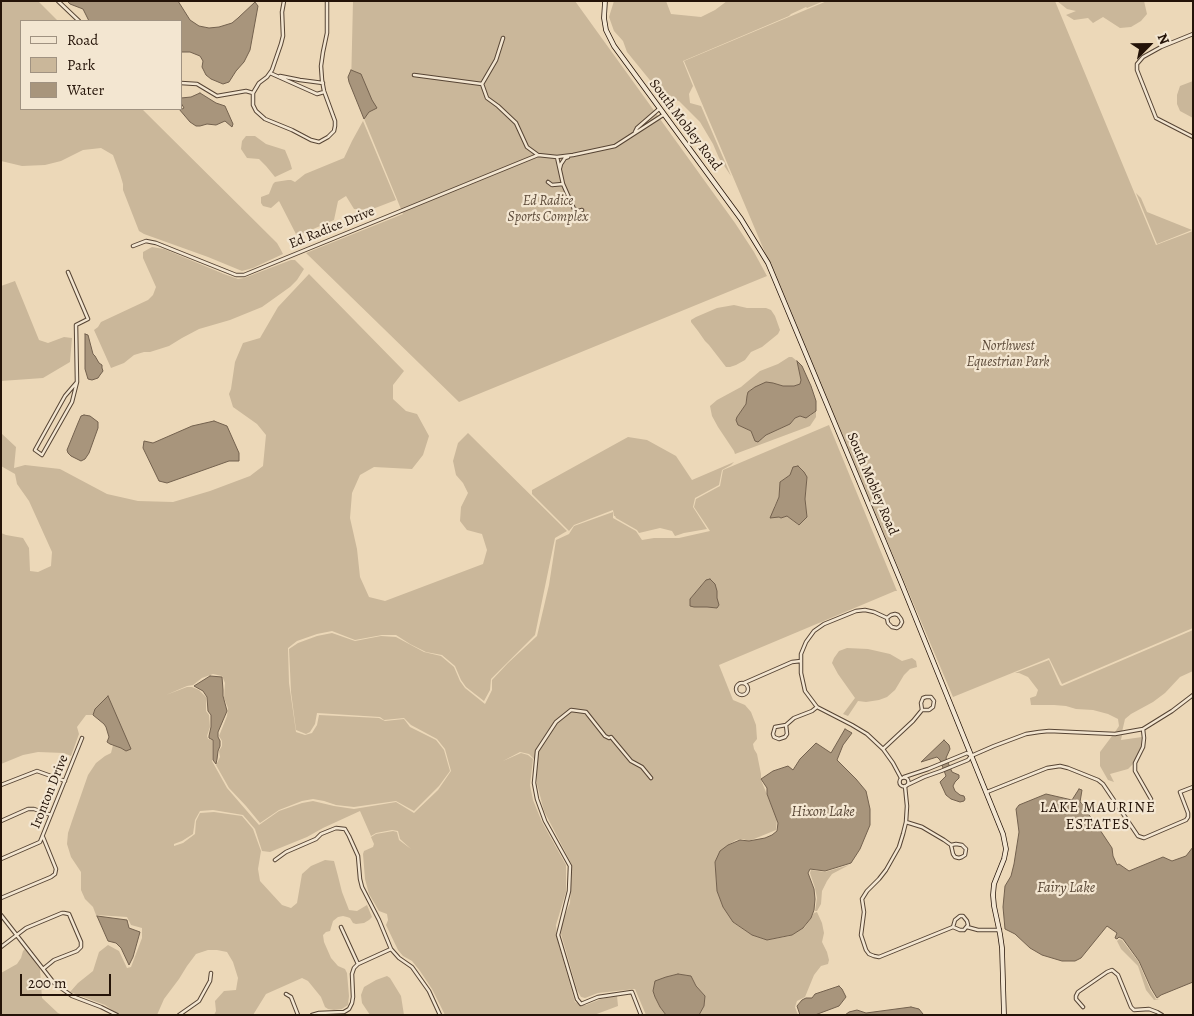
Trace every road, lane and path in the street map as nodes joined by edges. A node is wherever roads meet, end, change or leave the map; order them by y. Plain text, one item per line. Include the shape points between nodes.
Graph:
1 (58, 1) edge
2 (284, 1) edge
3 (327, 1) edge
4 (605, 1) edge
5 (78, 20) edge
6 (1193, 34) edge
7 (503, 38) dead end
8 (270, 73) junction
9 (414, 75) dead end
10 (279, 76) junction
11 (182, 83) edge
12 (323, 83) junction
13 (482, 84) junction
14 (324, 92) junction
15 (253, 93) junction
16 (659, 109) junction
17 (663, 115) junction
18 (634, 133) junction
19 (1193, 137) edge
20 (538, 155) junction
21 (572, 155) junction
22 (556, 157) junction
23 (559, 169) junction
24 (548, 182) dead end
25 (563, 184) junction
26 (582, 210) dead end
27 (133, 246) dead end
28 (68, 272) dead end
29 (77, 382) junction
30 (887, 618) junction
31 (801, 661) junction
32 (744, 683) junction
33 (1193, 695) edge
34 (817, 707) junction
35 (922, 710) junction
36 (786, 725) junction
37 (1143, 729) junction
38 (82, 738) dead end
39 (883, 749) junction
40 (971, 756) junction
41 (945, 762) junction
42 (947, 769) junction
43 (902, 777) junction
44 (651, 778) dead end
45 (65, 781) junction
46 (1, 785) edge
47 (906, 786) junction
48 (1193, 787) edge
49 (986, 793) junction
50 (1151, 799) dead end
51 (51, 815) junction
52 (1, 821) edge
53 (906, 822) junction
54 (43, 838) junction
55 (951, 845) junction
56 (1, 859) edge
57 (275, 860) dead end
58 (1, 898) edge
59 (1, 914) edge
60 (967, 926) junction
61 (341, 927) dead end
62 (953, 927) junction
63 (1000, 930) junction
64 (17, 935) junction
65 (1, 947) edge
66 (391, 949) junction
67 (358, 964) junction
68 (43, 968) junction
69 (211, 973) dead end
70 (286, 994) dead end
71 (1083, 1007) dead end
72 (117, 1015) edge
73 (178, 1015) edge
74 (298, 1015) edge
75 (312, 1015) edge
76 (440, 1015) edge
77 (641, 1015) edge
78 (1004, 1015) edge
79 (1162, 1015) edge

1 - 5 street
2 - 8 street via 281,44
3 - 12 street via 327,33 321,66
4 - 16 street, South Mobley Road via 604,18 610,39
6 - 19 street via 1161,47 1137,64 1156,118
7 - 13 street via 496,60
8 - 10 street
8 - 15 street
9 - 13 street
10 - 12 street
10 - 14 street via 317,94
11 - 15 street via 197,84 217,96 246,91
12 - 14 street
13 - 20 street via 487,98 516,123 527,147
14 - 15 street via 335,126 328,137 319,142 265,119 256,112
16 - 17 street, South Mobley Road
16 - 18 street
17 - 18 street, Ed Radice Drive
17 - 40 street, South Mobley Road via 741,219 768,263
18 - 21 street, Ed Radice Drive via 615,146
20 - 22 street, Ed Radice Drive
20 - 27 street, Ed Radice Drive via 244,275 236,275 156,242 146,241
21 - 22 street, Ed Radice Drive
21 - 23 street via 565,158
22 - 23 street
23 - 25 street
24 - 25 street
25 - 26 street via 574,209
28 - 29 street via 88,319 76,325
29 - 29 street via 65,396 35,450 42,455 72,402
30 - 30 street via 892,627 897,628 902,622 898,615
30 - 31 street via 865,610 824,624 806,642
31 - 32 street
31 - 34 street via 805,690
32 - 32 street via 736,688 740,695 748,691 749,687
33 - 37 street
34 - 36 street
34 - 39 street via 852,725
35 - 35 street via 933,707 931,697 923,698
35 - 39 street
36 - 36 street via 775,727 774,736 779,739 785,737
37 - 40 street via 1115,734 1039,732 1014,738
37 - 50 street via 1144,738 1135,771
38 - 45 street, Ironton Drive
39 - 43 street
40 - 41 street via 967,753
40 - 42 street
40 - 49 street, South Mobley Road
41 - 42 street
41 - 43 street
42 - 47 street
43 - 47 street via 908,781
43 - 47 street via 900,784
44 - 77 street via 642,767 631,761 612,737 605,736 586,712 570,710 556,722 537,751 534,783 537,800 570,866 569,891 558,935 577,999 582,1004 598,997 632,992
45 - 46 street via 37,771
45 - 51 street, Ironton Drive
47 - 53 street
48 - 49 street via 1180,792 1188,813 1186,820 1144,838 1138,836 1103,784 1068,768 1047,768
49 - 63 street, South Mobley Road via 1006,842 993,895
51 - 52 street via 28,809
51 - 54 street, Ironton Drive
53 - 55 street
53 - 62 street via 893,860 862,899 861,935 866,950 879,957
54 - 56 street, Ironton Drive
54 - 58 street via 56,869 55,874
55 - 55 street via 955,856 965,855 962,845
57 - 66 street via 321,834 336,828 345,829 358,856 362,886
59 - 64 street
60 - 62 street via 964,930
60 - 62 street via 968,921 963,916 957,918
60 - 63 street via 978,930
61 - 67 street
63 - 78 street, South Mobley Road
64 - 65 street
64 - 68 street
64 - 68 street via 26,928 62,914 70,916 81,947
66 - 67 street
66 - 76 street via 412,967 430,991
67 - 75 street via 352,974 354,996 349,1009
68 - 72 street via 67,993
69 - 73 street via 199,1001
70 - 74 street via 291,997
71 - 79 street via 1076,999 1078,992 1112,970 1118,975 1134,1010 1149,1010

